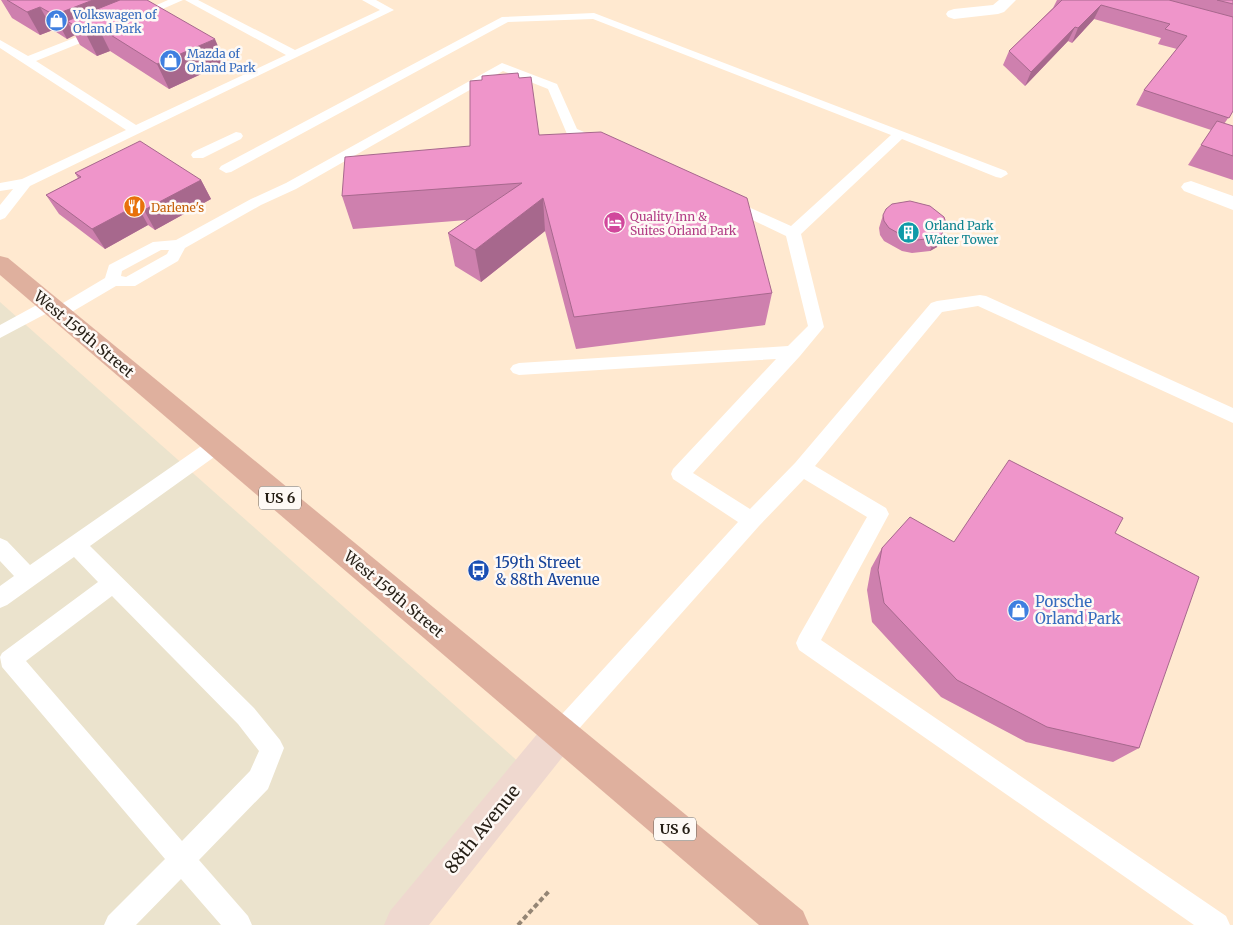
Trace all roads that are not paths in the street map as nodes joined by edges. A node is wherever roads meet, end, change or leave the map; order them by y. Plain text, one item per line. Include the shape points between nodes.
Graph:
1 (178, 0) edge
2 (190, 0) edge
3 (366, 0) edge
4 (1008, 0) edge
5 (954, 14) dead end
6 (0, 43) edge
7 (296, 55) junction
8 (27, 61) junction
9 (136, 131) junction
10 (900, 134) junction
11 (236, 136) dead end
12 (614, 150) edge
13 (198, 155) dead end
14 (226, 169) dead end
15 (1000, 174) dead end
16 (25, 183) junction
17 (0, 187) edge
18 (1191, 188) dead end
19 (711, 195) edge
20 (1233, 204) edge
21 (0, 215) edge
22 (793, 233) junction
23 (0, 263) edge
24 (54, 308) junction
25 (0, 332) edge
26 (794, 352) junction
27 (519, 369) dead end
28 (1233, 416) edge
29 (217, 445) junction
30 (802, 468) junction
31 (752, 520) junction
32 (74, 545) junction
33 (0, 547) edge
34 (28, 577) junction
35 (112, 582) junction
36 (0, 598) edge
37 (560, 733) junction
38 (182, 860) junction
39 (117, 925) edge
40 (240, 925) edge
41 (404, 925) edge
42 (789, 925) edge
43 (1217, 925) edge

1 - 8 lane
2 - 7 lane
3 - 7 lane via 389,10
4 - 5 street via 998,9
6 - 8 lane
7 - 9 lane
8 - 9 lane
9 - 16 lane
10 - 14 lane via 594,16 506,18
10 - 15 lane
10 - 22 lane
11 - 13 lane
12 - 24 lane via 572,131 553,87 502,67 179,245 173,258 129,282 113,281
16 - 17 lane
16 - 21 lane
18 - 20 street
19 - 22 lane
22 - 26 lane via 816,327
23 - 24 main road, West 159th Street / US 6
24 - 25 lane
24 - 29 main road, West 159th Street / US 6
26 - 27 lane
26 - 31 lane via 680,474
28 - 30 lane via 980,300 937,307
29 - 32 lane
29 - 37 main road, West 159th Street / US 6
30 - 31 lane
30 - 43 lane via 879,514 807,644
31 - 37 lane
32 - 34 lane
32 - 35 lane
33 - 34 lane
34 - 36 lane
35 - 38 lane via 246,716 272,748 259,780
35 - 38 lane via 10,660
37 - 41 street, 88th Avenue
37 - 42 main road, West 159th Street / US 6
38 - 39 lane
38 - 40 lane

